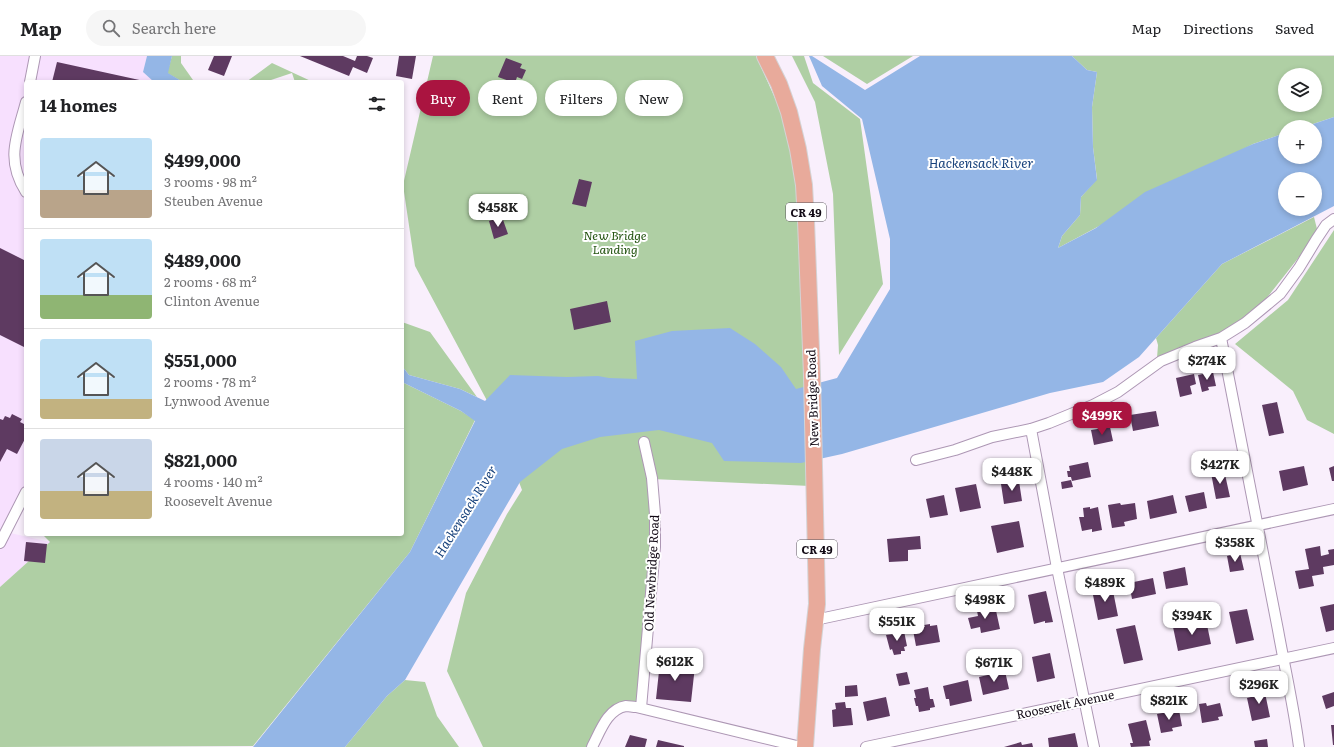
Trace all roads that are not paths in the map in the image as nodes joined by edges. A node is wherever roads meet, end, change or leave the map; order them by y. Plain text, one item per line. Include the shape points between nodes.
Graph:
1 (35, 56) edge
2 (765, 56) edge
3 (30, 80) edge
4 (24, 109) edge
5 (24, 189) edge
6 (1334, 219) edge
7 (1221, 338) junction
8 (1031, 429) junction
9 (644, 442) dead end
10 (916, 460) dead end
11 (24, 496) edge
12 (1334, 509) edge
13 (1258, 525) junction
14 (0, 543) edge
15 (1057, 568) junction
16 (815, 620) junction
17 (1334, 648) edge
18 (1283, 658) junction
19 (1084, 700) junction
20 (641, 708) junction
21 (592, 747) edge
22 (801, 747) edge
23 (805, 747) edge
24 (866, 747) edge
25 (1094, 747) edge
26 (1299, 747) edge

1 - 3 street
2 - 16 main road, New Bridge Road / CR 49 via 789,112 804,186 817,569
4 - 5 street via 14,155 15,168
6 - 7 street via 1326,225 1280,294 1246,323
7 - 8 street via 1161,362 1118,392 1092,405
7 - 13 street
8 - 10 street via 992,437
8 - 15 street
9 - 20 street, Old Newbridge Road via 652,478 655,547
11 - 14 street
12 - 13 street
13 - 15 street
13 - 18 street
15 - 16 street
15 - 19 street
16 - 23 main road, New Bridge Road / CR 49
17 - 18 street, Roosevelt Avenue
18 - 19 street, Roosevelt Avenue
18 - 26 street
19 - 24 street, Roosevelt Avenue
19 - 25 street
20 - 21 street via 626,706 612,712
20 - 22 street

